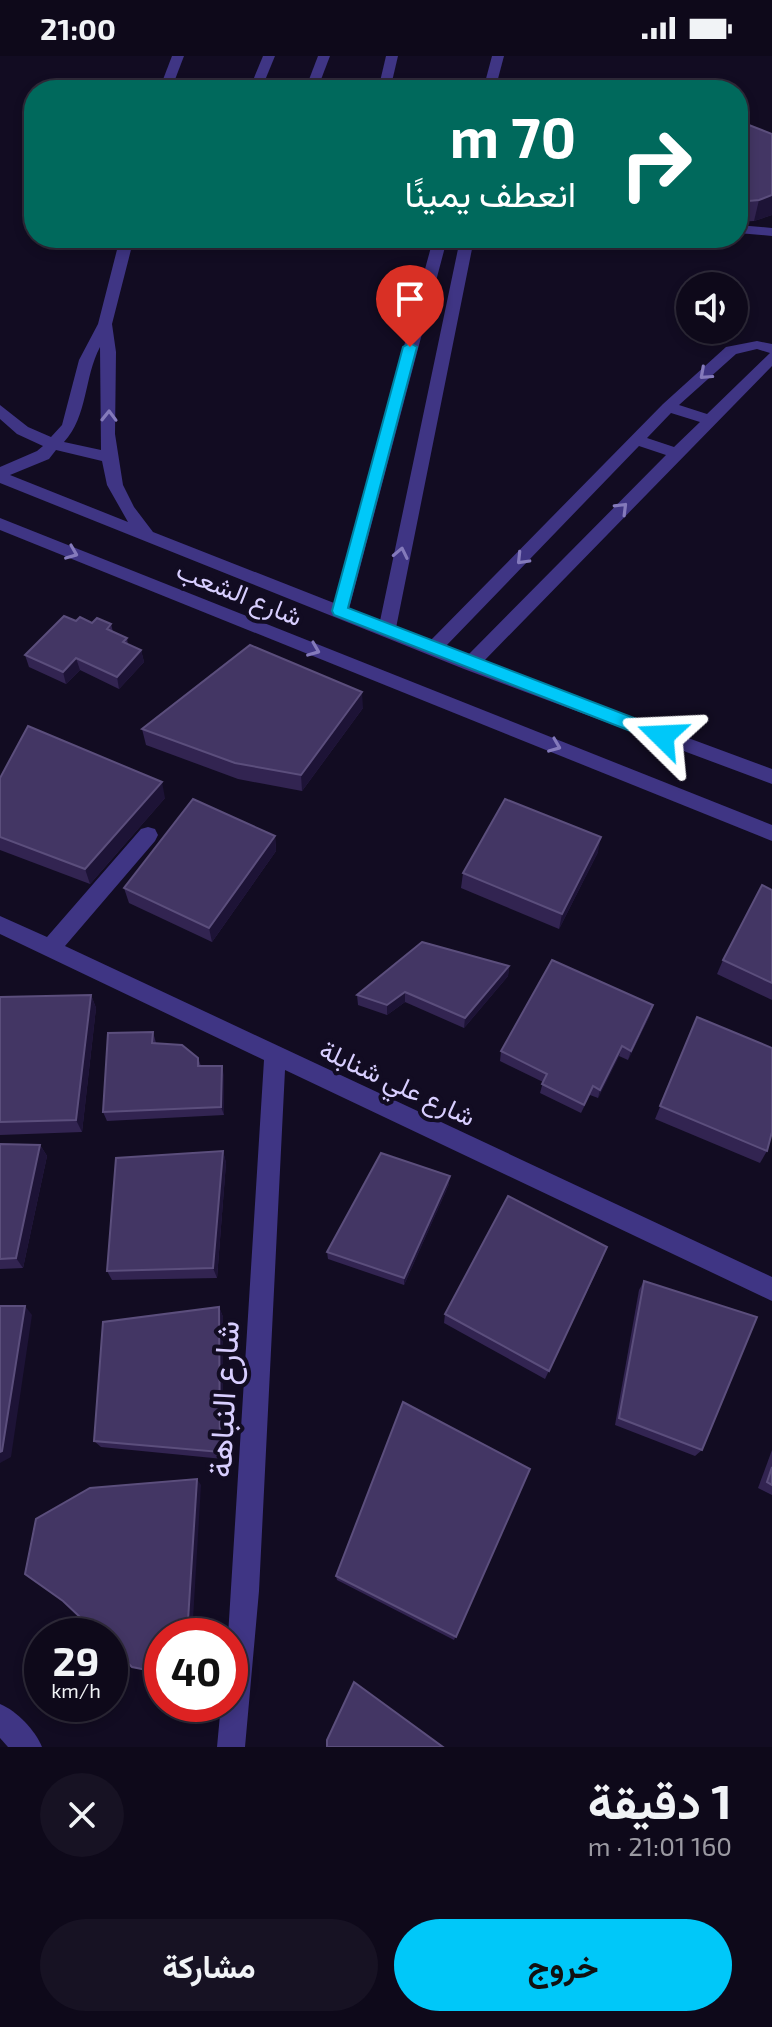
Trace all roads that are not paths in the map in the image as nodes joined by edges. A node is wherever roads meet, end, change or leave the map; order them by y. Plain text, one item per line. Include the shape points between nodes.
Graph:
1 (178, 56) edge
2 (269, 56) edge
3 (324, 56) edge
4 (392, 56) edge
5 (498, 56) edge
6 (169, 80) edge
7 (259, 80) edge
8 (315, 80) edge
9 (386, 80) edge
10 (492, 80) edge
11 (748, 230) edge
12 (772, 232) edge
13 (124, 248) edge
14 (439, 248) edge
15 (466, 248) edge
16 (434, 260) junction
17 (463, 262) junction
18 (105, 324) junction
19 (772, 349) edge
20 (772, 357) edge
21 (668, 407) junction
22 (1, 413) edge
23 (708, 419) junction
24 (636, 440) junction
25 (54, 445) junction
26 (676, 453) junction
27 (109, 457) junction
28 (0, 475) edge
29 (0, 524) edge
30 (150, 537) junction
31 (340, 611) junction
32 (387, 630) junction
33 (433, 649) junction
34 (470, 664) junction
35 (772, 777) edge
36 (772, 833) edge
37 (148, 835) dead end
38 (0, 925) edge
39 (51, 947) junction
40 (275, 1054) junction
41 (772, 1289) edge
42 (0, 1718) edge
43 (28, 1747) edge
44 (231, 1747) edge

1 - 6 street
2 - 7 street
3 - 8 street
4 - 9 street
5 - 10 street
11 - 12 street
13 - 18 street
14 - 16 street
15 - 17 street
16 - 17 street
16 - 31 street
32 -> 17 street
18 - 25 street via 86,360 69,427
27 -> 18 street via 110,356
19 -> 21 street via 757,345 731,350
20 - 23 street
21 - 23 street
21 - 24 street
22 - 25 street
23 - 26 street
24 - 26 street
24 -> 33 street
25 - 27 street
25 - 28 street via 29,464
34 -> 26 street
27 - 30 street via 119,499
28 - 30 street, شارع الشعب
29 -> 36 street, شارع الشعب
30 - 31 street, شارع الشعب
31 - 32 street, شارع الشعب
32 - 33 street, شارع الشعب
33 - 34 street, شارع الشعب
34 - 35 street, شارع الشعب
37 - 39 street
38 - 39 street, شارع علي شنابلة
39 - 40 street, شارع علي شنابلة
40 - 41 street, شارع علي شنابلة
40 - 44 street, شارع النباهة via 246,1591
42 - 43 street

